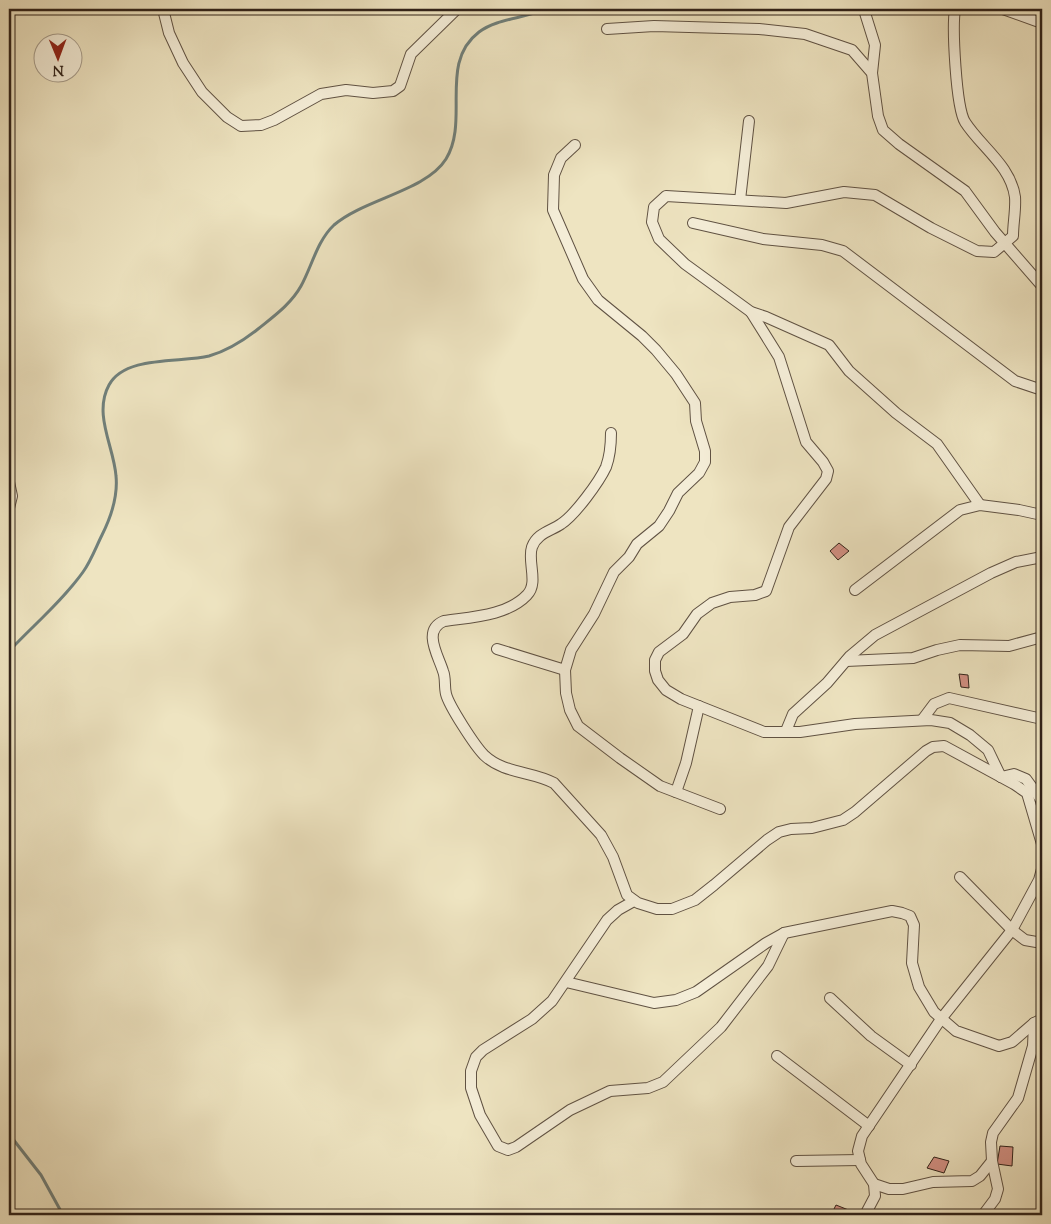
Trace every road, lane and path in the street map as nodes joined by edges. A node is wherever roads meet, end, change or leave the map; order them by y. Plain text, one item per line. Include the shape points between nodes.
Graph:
1 (163, 9) edge
2 (457, 9) edge
3 (867, 9) edge
4 (955, 9) edge
5 (1003, 9) edge
6 (1042, 24) edge
7 (607, 29) dead end
8 (872, 73) junction
9 (749, 122) dead end
10 (575, 145) dead end
11 (740, 200) junction
12 (693, 223) dead end
13 (1005, 243) junction
14 (1042, 286) edge
15 (751, 312) junction
16 (1042, 390) edge
17 (611, 433) dead end
18 (9, 482) edge
19 (980, 505) junction
20 (9, 508) edge
21 (1042, 515) edge
22 (1042, 557) edge
23 (855, 590) dead end
24 (1042, 637) edge
25 (497, 650) dead end
26 (846, 661) junction
27 (566, 670) junction
28 (699, 706) junction
29 (1042, 719) edge
30 (922, 720) junction
31 (786, 731) junction
32 (1001, 777) junction
33 (676, 792) junction
34 (1042, 800) edge
35 (720, 809) dead end
36 (1042, 844) edge
37 (1042, 868) edge
38 (960, 877) dead end
39 (634, 901) junction
40 (1012, 930) junction
41 (784, 933) junction
42 (1042, 943) edge
43 (566, 982) junction
44 (830, 998) dead end
45 (941, 1019) junction
46 (1038, 1021) edge
47 (777, 1056) dead end
48 (911, 1065) junction
49 (869, 1126) junction
50 (860, 1160) junction
51 (796, 1161) dead end
52 (992, 1161) junction
53 (874, 1184) junction
54 (865, 1215) edge
55 (983, 1215) edge

1 - 2 street via 169,34 202,92 241,126 261,125 274,120 321,94 346,90 393,91 400,86 410,54
3 - 8 street via 865,13 875,45
4 - 13 street via 953,22 959,104 964,121 1010,178 1015,198 1013,236
5 - 6 street
7 - 8 street via 654,26 759,29 805,34 852,50
8 - 13 street via 883,130 965,191
9 - 11 street
10 - 27 street via 561,158 554,175 553,210 583,279 598,300 656,350 695,403 705,462 699,474 678,493 659,526 637,544 614,572 594,614 571,650
11 - 13 street via 786,203 844,192 875,195 977,251 994,252
11 - 15 street via 666,196 654,206 652,222 660,239 685,264
12 - 16 street via 843,251 1015,381
13 - 14 street
15 - 19 street via 829,345 869,389 937,444
15 - 28 street via 779,357 806,442 828,471 826,479 789,526 766,590 712,603 697,614 683,634 655,660 658,680 666,690
17 - 39 street via 606,468 562,524 542,533 532,547 533,584 528,595 511,606 488,614 438,624 432,643 444,673 445,693 451,707 483,754 497,765 554,783 601,835 613,857 626,896
18 - 20 street via 12,496
19 - 21 street
19 - 23 street via 960,510
22 - 26 street via 1016,562 875,635
24 - 26 street via 1009,646 960,645 913,658
25 - 27 street
26 - 31 street via 793,714
27 - 33 street via 566,693 578,726 660,786
28 - 31 street via 764,732
28 - 33 street
29 - 30 street via 949,698 934,704
30 - 31 street
30 - 32 street via 950,723 970,735 988,750
32 - 34 street via 1014,774 1026,779
32 - 36 street via 1026,793
32 - 39 street via 944,746 933,747 843,820 779,832 695,900 672,909 657,909
33 - 35 street
37 - 40 street via 1039,880
38 - 40 street
39 - 43 street via 607,920
40 - 42 street via 1025,940
40 - 45 street
41 - 43 street via 696,992 676,1000 654,1003
41 - 43 street via 768,966 721,1027 663,1082 648,1088 610,1091 570,1110 508,1150 498,1146 480,1115 471,1088 471,1071 476,1057 483,1050 552,1002
41 - 45 street via 892,911 910,916 914,925 912,963 919,987
44 - 48 street via 871,1036
45 - 46 street via 956,1031 999,1046 1012,1042
45 - 48 street
46 - 52 street via 1018,1098 993,1132
47 - 49 street
48 - 49 street
49 - 50 street via 858,1151
50 - 51 street
50 - 53 street
52 - 53 street via 972,1181 933,1182 903,1190
52 - 55 street via 998,1189
53 - 54 street via 875,1196

